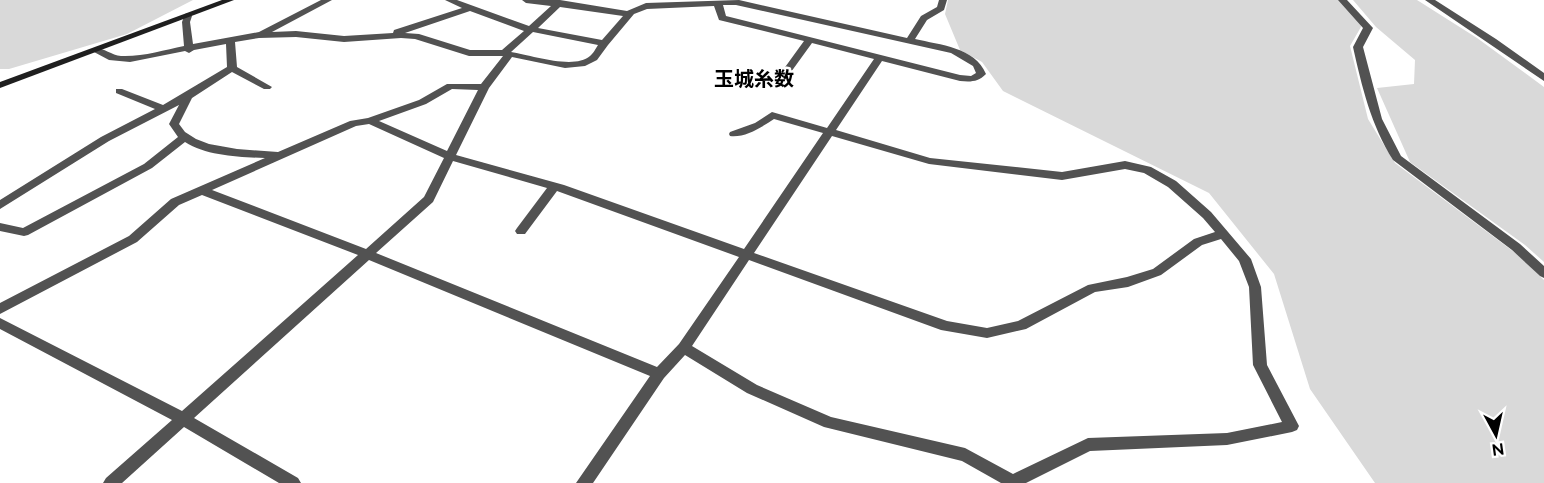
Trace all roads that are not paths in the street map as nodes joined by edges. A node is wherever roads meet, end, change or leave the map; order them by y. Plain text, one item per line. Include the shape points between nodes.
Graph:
1 (230, 0) edge
2 (328, 0) edge
3 (449, 0) edge
4 (526, 0) edge
5 (943, 0) edge
6 (1342, 0) edge
7 (1429, 0) edge
8 (738, 1) edge
9 (560, 3) edge
10 (718, 4) junction
11 (468, 9) junction
12 (630, 14) junction
13 (188, 16) junction
14 (530, 30) junction
15 (259, 35) junction
16 (384, 36) junction
17 (810, 40) junction
18 (909, 41) junction
19 (230, 42) junction
20 (604, 43) junction
21 (97, 50) junction
22 (189, 50) junction
23 (506, 54) junction
24 (879, 57) junction
25 (232, 68) junction
26 (788, 70) dead end
27 (1544, 78) edge
28 (0, 85) edge
29 (267, 87) dead end
30 (484, 87) junction
31 (119, 91) dead end
32 (188, 96) junction
33 (162, 108) junction
34 (370, 121) junction
35 (829, 132) junction
36 (734, 134) dead end
37 (184, 137) junction
38 (281, 156) junction
39 (451, 157) junction
40 (554, 187) junction
41 (201, 190) junction
42 (0, 205) edge
43 (0, 227) edge
44 (521, 231) dead end
45 (1224, 233) junction
46 (745, 254) junction
47 (367, 255) junction
48 (1544, 273) edge
49 (0, 309) edge
50 (0, 323) edge
51 (684, 348) junction
52 (659, 374) junction
53 (184, 419) junction
54 (111, 483) edge
55 (293, 483) edge
56 (584, 483) edge

1 - 13 street
2 - 15 street
3 - 11 street
4 - 9 street
5 - 18 street via 941,8 924,18
6 - 48 street via 1368,28 1358,47 1385,141 1397,158 1516,247
7 - 27 street
8 - 10 street
8 - 18 street
9 - 12 street
9 - 14 street
10 - 12 street via 668,3 646,6
10 - 17 street via 722,18
11 - 14 street
11 - 16 street
12 - 20 street
13 - 21 street
13 - 22 street
14 - 20 street
14 - 23 street
15 - 16 street via 344,39
15 - 19 street
16 - 23 street via 416,36 469,52
17 - 24 street
17 - 26 street
18 - 24 street via 954,51 977,64 981,74 973,79 960,78
19 - 22 street
19 - 25 street
20 - 23 street via 594,58 582,64 565,65
21 - 22 street via 112,58 130,60
21 - 28 street
23 - 30 street
24 - 35 street
25 - 29 street
25 - 32 street
30 - 34 street via 450,86 421,102
30 - 39 street
31 - 33 street
32 - 33 street
32 - 37 street via 174,124
33 - 42 street
34 - 38 street via 354,123
34 - 39 street
35 - 36 street via 772,115 759,125
35 - 45 street via 929,161 1062,176 1125,165 1147,170 1172,184
35 - 46 street
37 - 38 street via 203,146
37 - 43 street via 148,166 24,232
38 - 41 street
39 - 40 street
39 - 47 street via 429,199
40 - 44 street
40 - 46 street
41 - 47 street
41 - 49 street via 175,202 133,239
45 - 46 street via 1198,242 1157,272 1092,288 1021,325 987,333 946,326
45 - 51 street via 1245,259 1255,287 1260,365 1292,426 1227,439 1088,446 1013,482 965,455 829,423 752,389
46 - 51 street
47 - 52 street
47 - 53 street
50 - 53 street
51 - 52 street
52 - 56 street
53 - 54 street
53 - 55 street

